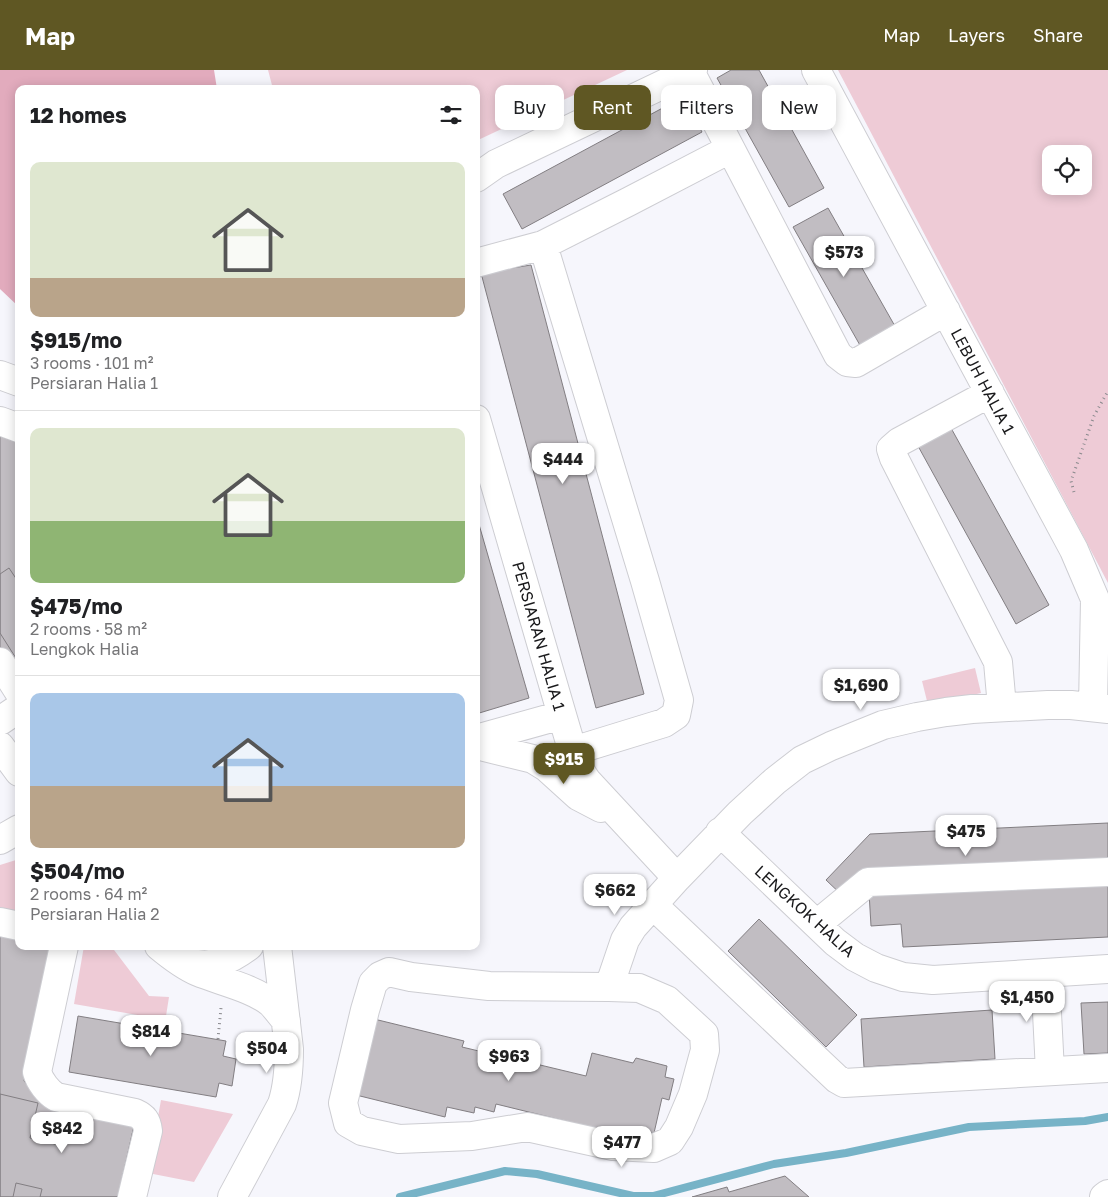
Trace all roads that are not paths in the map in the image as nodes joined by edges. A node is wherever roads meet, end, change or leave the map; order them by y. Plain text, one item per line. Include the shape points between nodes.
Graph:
1 (816, 70) edge
2 (691, 71) edge
3 (730, 149) junction
4 (480, 175) edge
5 (543, 245) junction
6 (480, 262) edge
7 (946, 311) junction
8 (0, 375) edge
9 (15, 381) edge
10 (990, 393) junction
11 (0, 420) edge
12 (15, 426) edge
13 (480, 433) edge
14 (0, 662) edge
15 (15, 686) edge
16 (1002, 707) junction
17 (1100, 708) edge
18 (15, 711) edge
19 (562, 715) junction
20 (0, 721) edge
21 (480, 738) edge
22 (480, 745) edge
23 (573, 751) junction
24 (624, 821) junction
25 (15, 831) edge
26 (720, 832) junction
27 (0, 840) edge
28 (1108, 872) edge
29 (677, 878) junction
30 (653, 905) junction
31 (0, 922) edge
32 (817, 924) junction
33 (15, 925) edge
34 (63, 950) edge
35 (244, 950) edge
36 (277, 950) edge
37 (166, 952) edge
38 (1108, 969) edge
39 (1045, 974) junction
40 (609, 987) junction
41 (286, 1021) junction
42 (1108, 1068) edge
43 (1050, 1071) junction
44 (242, 1194) edge
45 (1108, 1194) edge
46 (132, 1197) edge
47 (1104, 1197) edge

1 - 7 street, LEBUH HALIA 1
2 - 3 street
2 - 4 street via 496,164
3 - 5 street
3 - 7 street via 838,355 847,362 856,363
5 - 6 street
5 - 23 street via 678,700 676,715 664,723
7 - 10 street, LEBUH HALIA 1
8 - 9 street
10 - 16 street via 891,449 998,662
10 - 17 street, LEBUH HALIA 1 via 1074,550 1095,599
11 - 12 street
13 - 19 street, PERSIARAN HALIA 1
14 - 15 street
16 - 17 street
16 - 26 street via 917,717 883,725 831,746 802,760
18 - 20 street
19 - 21 street
19 - 23 street, PERSIARAN HALIA 1
22 - 24 street via 533,760 546,767 578,796
23 - 24 street, PERSIARAN HALIA 1 via 587,781
24 - 29 street, PERSIARAN HALIA 1
25 - 27 street
26 - 29 street
26 - 32 street, LENGKOK HALIA
28 - 32 street via 868,882
29 - 30 street
30 - 40 street via 625,940
30 - 43 street via 844,1083
31 - 33 street
32 - 39 street, LENGKOK HALIA via 855,957 876,968 904,976 933,980
34 - 46 street via 39,1077 50,1094 56,1097 143,1116 148,1131
35 - 37 street via 223,962 208,965 192,963
36 - 41 street
37 - 41 street via 196,972 261,997 271,1003
38 - 39 street, LENGKOK HALIA
39 - 43 street
40 - 40 street via 489,986 389,972 380,976 373,982 343,1103 348,1123 362,1131 399,1139 472,1136 527,1127 613,1146 654,1148 670,1141 693,1094 705,1050 704,1034 668,1000 639,988
41 - 44 street via 289,1055 286,1090
42 - 43 street
45 - 47 street

